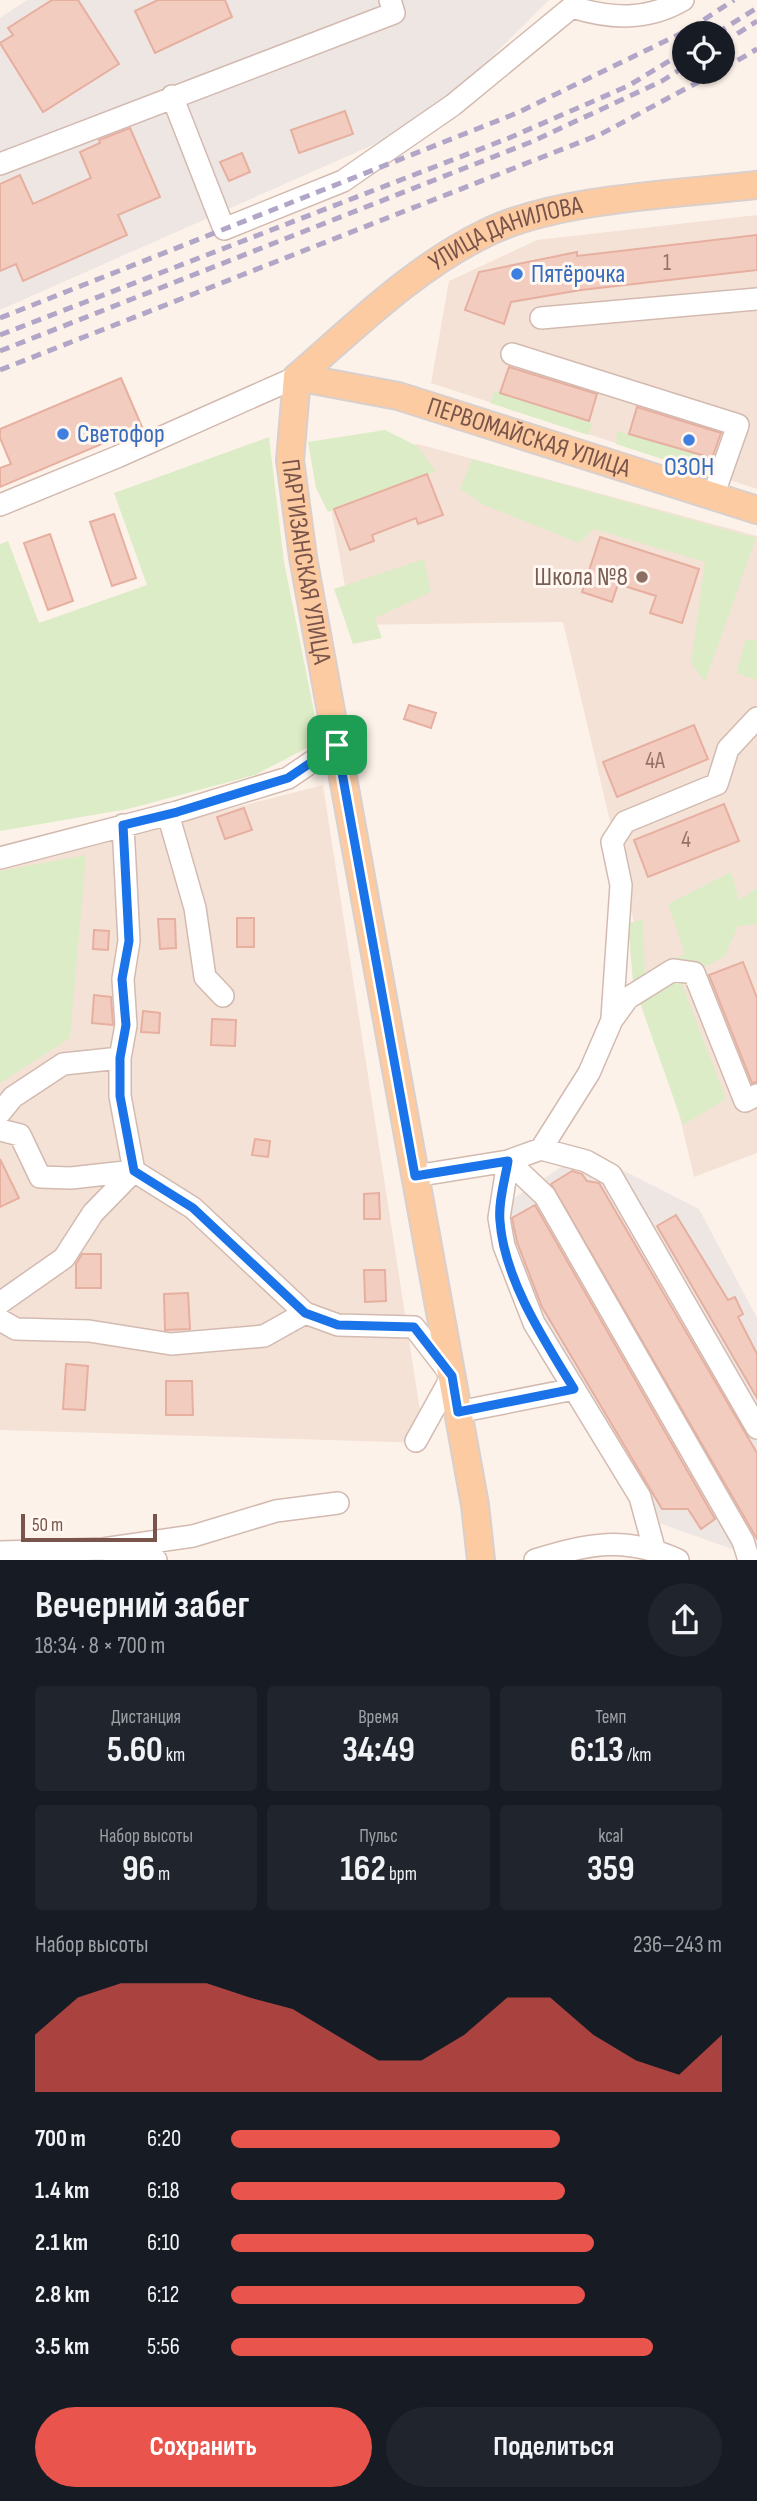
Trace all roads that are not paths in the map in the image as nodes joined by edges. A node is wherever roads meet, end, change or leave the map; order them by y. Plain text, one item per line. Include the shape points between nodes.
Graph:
1 (390, 0) edge
2 (683, 0) edge
3 (172, 96) junction
4 (0, 164) edge
5 (757, 185) edge
6 (757, 299) edge
7 (541, 318) dead end
8 (512, 354) dead end
9 (297, 377) junction
10 (713, 496) junction
11 (0, 505) edge
12 (757, 510) edge
13 (757, 718) edge
14 (337, 745) junction
15 (168, 814) junction
16 (123, 825) junction
17 (0, 858) edge
18 (223, 996) dead end
19 (612, 1020) junction
20 (120, 1058) junction
21 (757, 1095) edge
22 (0, 1114) edge
23 (0, 1130) edge
24 (541, 1149) junction
25 (508, 1161) junction
26 (134, 1171) junction
27 (415, 1176) junction
28 (0, 1303) edge
29 (305, 1313) junction
30 (0, 1320) edge
31 (452, 1376) junction
32 (574, 1389) junction
33 (458, 1412) junction
34 (757, 1428) edge
35 (416, 1441) dead end
36 (338, 1503) dead end
37 (653, 1548) junction
38 (103, 1549) junction
39 (0, 1552) edge
40 (156, 1559) edge
41 (481, 1559) edge
42 (534, 1559) edge
43 (678, 1559) edge
44 (749, 1559) edge

1 - 3 street via 394,13
2 - 3 street via 652,15 601,16 572,7 453,105 343,181 224,229
3 - 4 street
5 - 9 main road, УЛИЦА ДАНИЛОВА via 562,209 488,232 414,275
6 - 7 street
8 - 10 street via 738,425
9 - 10 main road, ПЕРВОМАЙСКАЯ УЛИЦА via 398,396
9 - 11 street
9 - 14 main road, ПАРТИЗАНСКАЯ УЛИЦА via 290,460
10 - 12 main road, ПЕРВОМАЙСКАЯ УЛИЦА
13 - 19 street via 728,749 718,784 625,822 612,842 621,884
14 - 15 street via 288,778
14 - 27 main road, ПАРТИЗАНСКАЯ УЛИЦА
15 - 16 street
15 - 18 street via 195,908 205,977
16 - 17 street
16 - 20 street via 129,941 122,979 126,1025
19 - 21 street via 628,998 673,970 694,973 745,1101
19 - 24 street via 589,1073
20 - 22 street via 63,1064 13,1097
20 - 26 street via 120,1096
23 - 26 street via 20,1135 40,1177
24 - 25 street
24 - 34 street via 586,1161 611,1175
25 - 27 street
25 - 32 street via 499,1218 504,1246 534,1323
25 - 44 street via 545,1196 743,1541
26 - 28 street via 93,1213 64,1258
26 - 29 street via 193,1208
27 - 31 main road, ПАРТИЗАНСКАЯ УЛИЦА
29 - 30 street via 264,1336 171,1343 89,1331 16,1329
29 - 31 street via 338,1325 414,1327
31 - 33 main road, ПАРТИЗАНСКАЯ УЛИЦА
31 - 35 street
32 - 33 street
32 - 37 street via 640,1497
33 - 41 main road, ПАРТИЗАНСКАЯ УЛИЦА
36 - 38 street via 276,1511 193,1536
37 - 42 street via 590,1544
37 - 43 street
38 - 39 street
38 - 40 street

